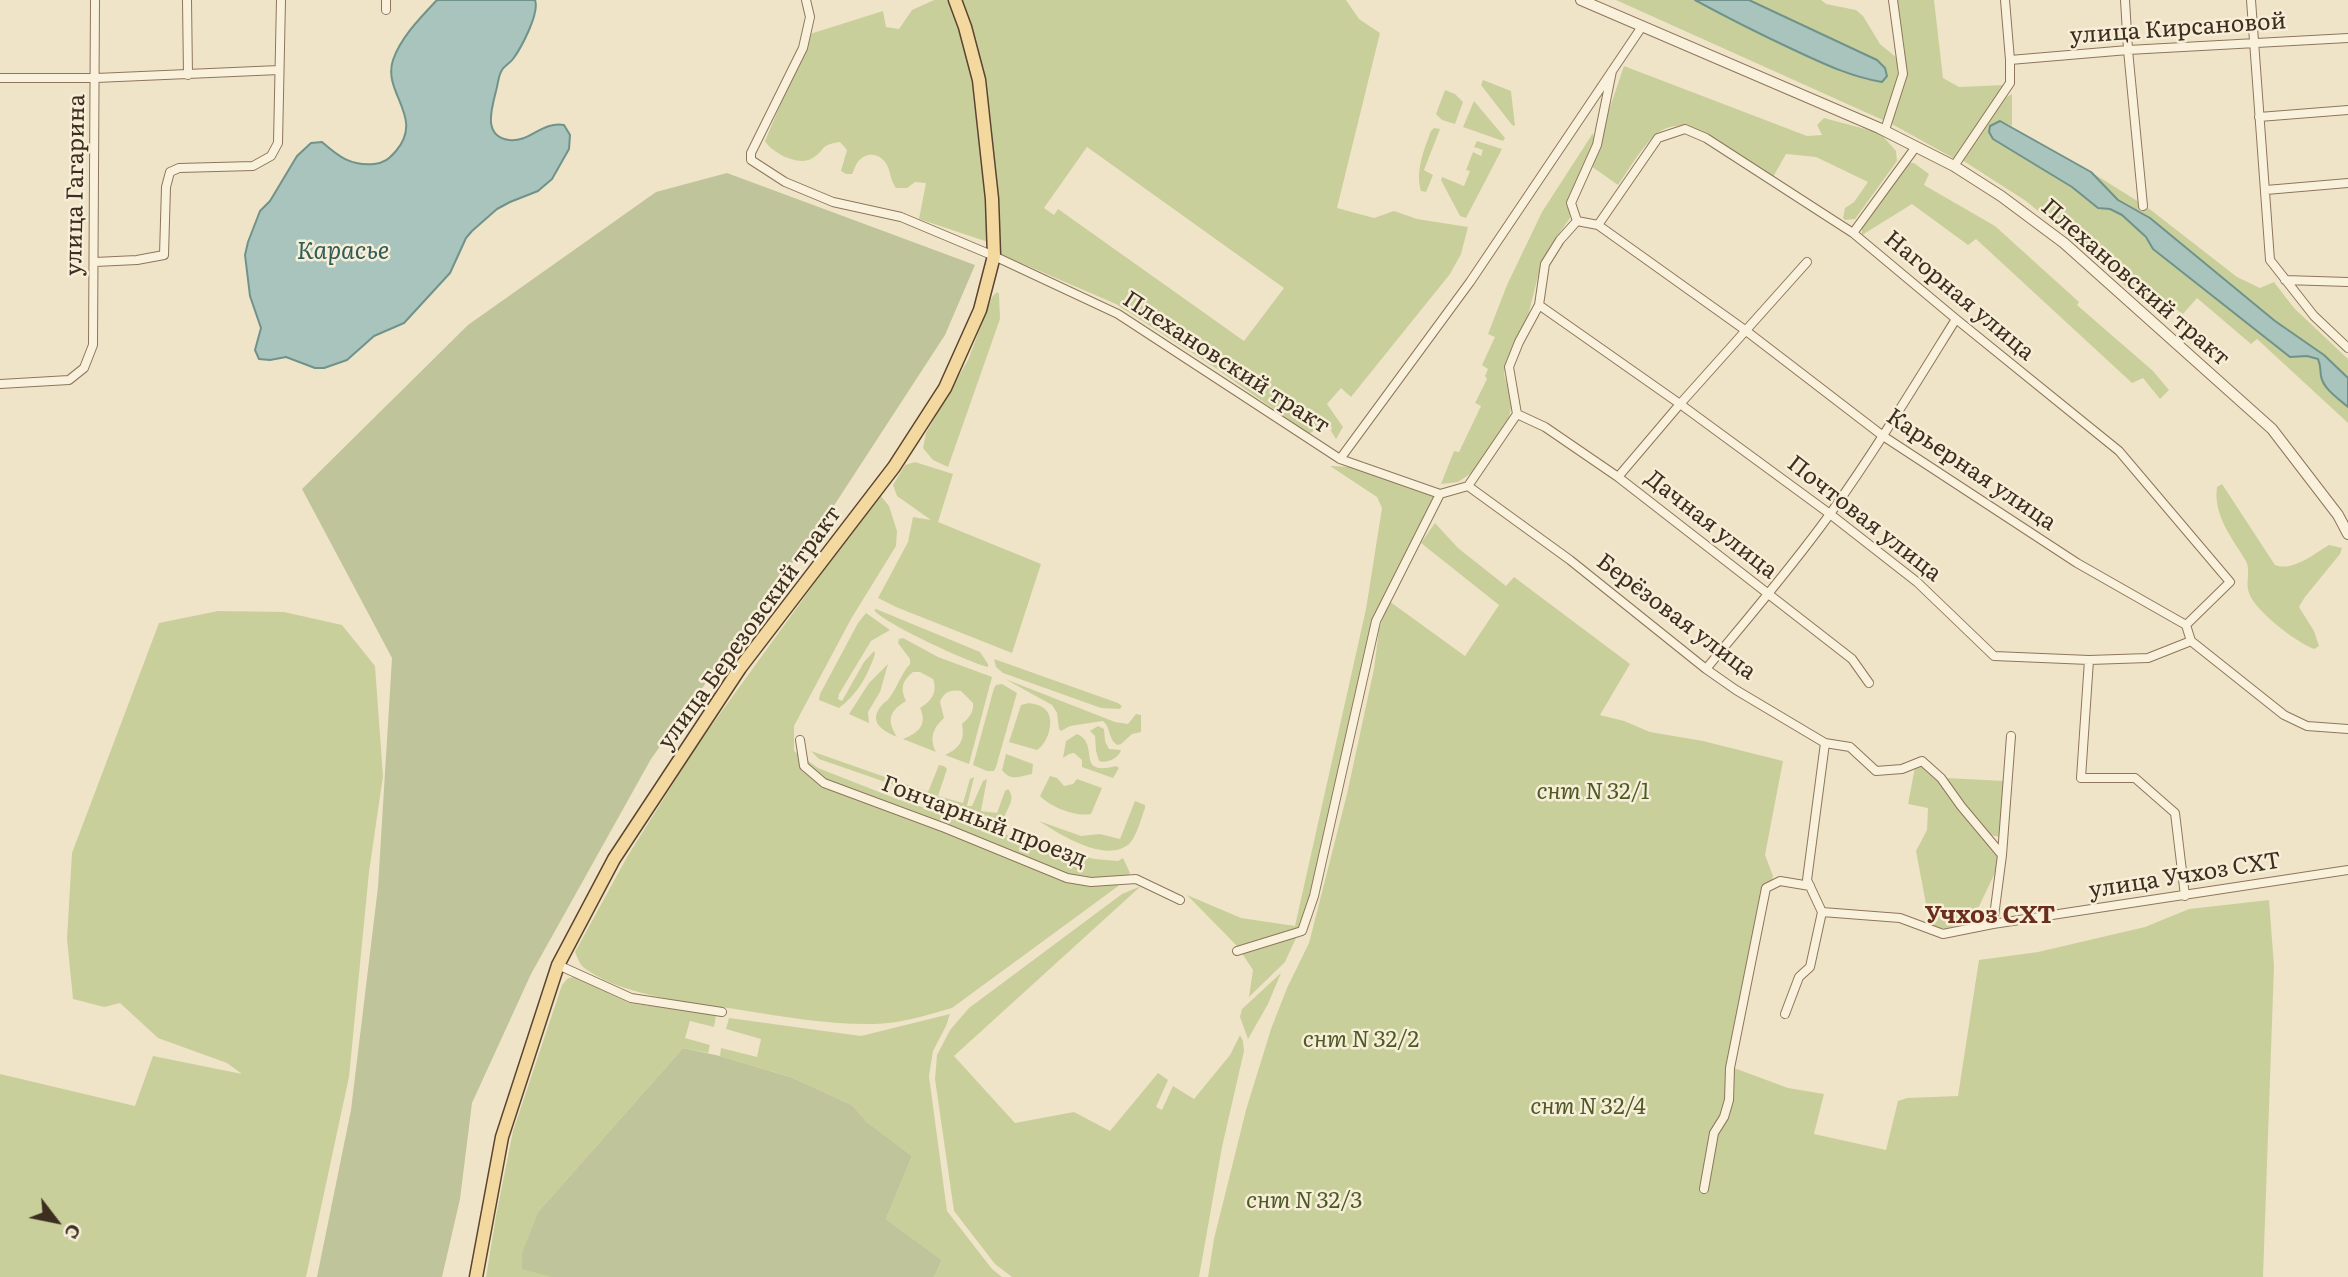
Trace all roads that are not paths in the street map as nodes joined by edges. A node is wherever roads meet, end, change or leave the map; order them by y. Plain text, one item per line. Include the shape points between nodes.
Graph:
1 (95, 0) edge
2 (187, 0) edge
3 (281, 0) edge
4 (386, 0) edge
5 (806, 0) edge
6 (955, 0) edge
7 (1581, 0) edge
8 (1893, 0) edge
9 (2005, 0) edge
10 (2125, 0) edge
11 (2251, 0) edge
12 (386, 10) dead end
13 (1641, 27) junction
14 (2348, 38) edge
15 (2253, 44) junction
16 (2128, 50) junction
17 (2010, 60) junction
18 (279, 71) junction
19 (1612, 71) junction
20 (188, 75) junction
21 (0, 78) edge
22 (96, 78) junction
23 (2348, 110) edge
24 (2259, 117) junction
25 (1885, 130) junction
26 (1915, 148) junction
27 (1954, 166) junction
28 (2348, 183) edge
29 (2266, 190) junction
30 (2143, 206) dead end
31 (1577, 221) junction
32 (1598, 225) junction
33 (1853, 233) junction
34 (994, 256) junction
35 (95, 261) junction
36 (1807, 262) dead end
37 (2285, 280) junction
38 (2348, 282) edge
39 (1539, 305) junction
40 (1956, 319) junction
41 (1745, 330) junction
42 (2348, 348) edge
43 (0, 383) edge
44 (1680, 404) junction
45 (1517, 414) junction
46 (1883, 436) junction
47 (1340, 459) junction
48 (1618, 477) junction
49 (1468, 486) junction
50 (1440, 494) junction
51 (1830, 514) junction
52 (2348, 534) edge
53 (1768, 594) junction
54 (2186, 625) junction
55 (2191, 641) junction
56 (2089, 660) junction
57 (1706, 669) junction
58 (1869, 683) dead end
59 (2348, 729) edge
60 (2011, 736) dead end
61 (800, 740) dead end
62 (1825, 743) junction
63 (2002, 855) junction
64 (2348, 870) edge
65 (1810, 886) junction
66 (2185, 896) junction
67 (1180, 900) dead end
68 (1822, 912) junction
69 (1993, 924) junction
70 (1237, 951) dead end
71 (558, 965) junction
72 (722, 1012) dead end
73 (1785, 1014) dead end
74 (1704, 1189) dead end
75 (476, 1277) edge

1 - 22 street, улица Гагарина
2 - 20 street
3 - 18 street
4 - 12 street
5 - 34 street, Плехановский тракт via 810,17 803,48 751,160 785,182 833,202 901,217
6 - 34 main road, улица Березовский тракт via 979,80
7 - 13 street, Плехановский тракт
8 - 25 street via 1903,74
9 - 17 street
10 - 16 street
11 - 15 street
13 - 19 street
13 - 25 street, Плехановский тракт
14 - 15 street, улица Кирсановой
15 - 16 street, улица Кирсановой
15 - 24 street
16 - 17 street, улица Кирсановой
16 - 30 street
17 - 27 street via 2010,83
18 - 20 street
18 - 35 street via 278,143 271,156 253,166 170,172 164,255
19 - 31 street via 1597,145 1571,203
19 - 47 street via 1470,282
20 - 22 street
21 - 22 street
22 - 35 street, улица Гагарина
23 - 24 street
24 - 29 street
25 - 26 street, Плехановский тракт
26 - 27 street, Плехановский тракт
26 - 33 street
27 - 52 street, Плехановский тракт via 2064,243 2272,429
28 - 29 street
29 - 37 street via 2270,260
31 - 32 street, Карьерная улица
31 - 39 street via 1545,264
32 - 33 street, Нагорная улица via 1658,138 1685,129
32 - 41 street, Карьерная улица
33 - 40 street, Нагорная улица
34 - 47 street, Плехановский тракт via 1118,314
34 - 71 main road, улица Березовский тракт via 980,310 945,388 894,467 740,668 614,859
35 - 43 street, улица Гагарина via 93,345 84,369 69,380
36 - 41 street
37 - 38 street
37 - 42 street
39 - 44 street, Почтовая улица
39 - 45 street via 1509,367
40 - 46 street
40 - 54 street, Нагорная улица via 2119,451 2230,582
41 - 44 street
41 - 46 street, Карьерная улица
44 - 48 street
44 - 51 street, Почтовая улица
45 - 48 street, Дачная улица via 1545,427
45 - 49 street
46 - 51 street
46 - 54 street, Карьерная улица via 2077,563
47 - 50 street, Плехановский тракт
48 - 53 street, Дачная улица
49 - 50 street
49 - 57 street, Берёзовая улица via 1570,560
50 - 70 street via 1376,621 1314,896 1302,931
51 - 53 street
51 - 56 street, Почтовая улица via 1917,582 1994,656
53 - 57 street
53 - 58 street, Дачная улица via 1853,659
54 - 55 street
55 - 56 street, Почтовая улица via 2148,659
55 - 59 street via 2284,715 2307,726
56 - 66 street via 2081,778 2135,778 2175,813
57 - 62 street, Берёзовая улица
60 - 63 street
61 - 67 street, Гончарный проезд via 804,766 824,783 1067,878 1091,883 1136,879
62 - 63 street, Берёзовая улица via 1850,747 1876,771 1902,769 1922,761
62 - 65 street via 1807,880
63 - 69 street
64 - 66 street, улица Учхоз СХТ
65 - 68 street
65 - 74 street via 1780,881 1766,887 1730,1068 1729,1100 1714,1133
66 - 69 street, улица Учхоз СХТ
68 - 69 street, улица Учхоз СХТ via 1900,918 1943,934
68 - 73 street via 1810,967 1798,977
71 - 72 street via 631,998
71 - 75 main road, улица Березовский тракт via 502,1137

